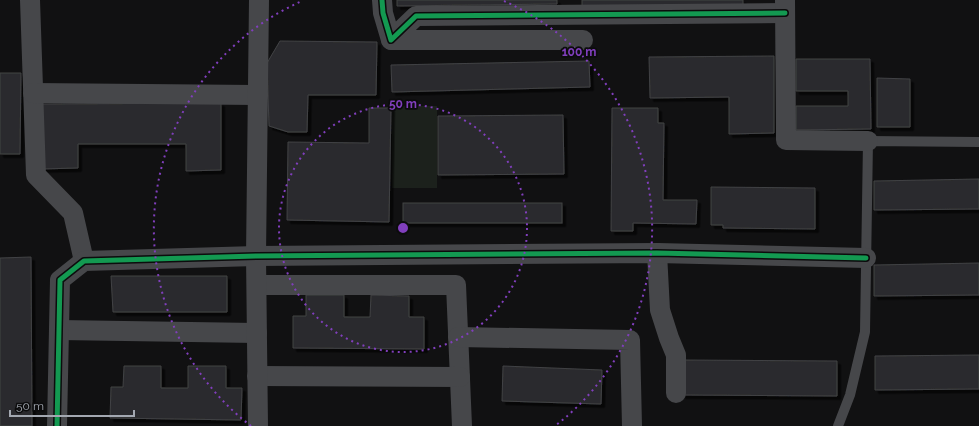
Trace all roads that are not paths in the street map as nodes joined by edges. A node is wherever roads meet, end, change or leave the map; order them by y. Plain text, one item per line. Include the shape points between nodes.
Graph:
1 (30, 0) edge
2 (259, 0) edge
3 (382, 0) edge
4 (785, 6) edge
5 (391, 40) junction
6 (583, 40) dead end
7 (33, 93) junction
8 (258, 95) junction
9 (868, 141) junction
10 (979, 142) edge
11 (657, 253) junction
12 (256, 256) junction
13 (866, 258) junction
14 (84, 261) junction
15 (257, 285) junction
16 (59, 330) junction
17 (257, 333) junction
18 (458, 337) junction
19 (258, 376) junction
20 (460, 377) junction
21 (676, 393) dead end
22 (56, 426) edge
23 (258, 426) edge
24 (462, 426) edge
25 (632, 426) edge
26 (838, 426) edge

1 - 7 street
2 - 8 street
3 - 5 street via 382,13
4 - 5 street via 416,16
4 - 9 street via 786,140
5 - 6 street
7 - 8 street
7 - 14 street via 36,174 73,213
8 - 12 street
9 - 10 lane
9 - 13 lane
11 - 12 street
11 - 13 street
11 - 21 street via 660,310 676,355
12 - 14 street
12 - 15 street
13 - 26 lane via 865,332 850,396
14 - 16 street via 60,280
15 - 17 street
15 - 18 street via 456,285
16 - 17 street
16 - 22 street
17 - 19 street
18 - 20 street
18 - 25 street via 630,340
19 - 20 street
19 - 23 street
20 - 24 street

